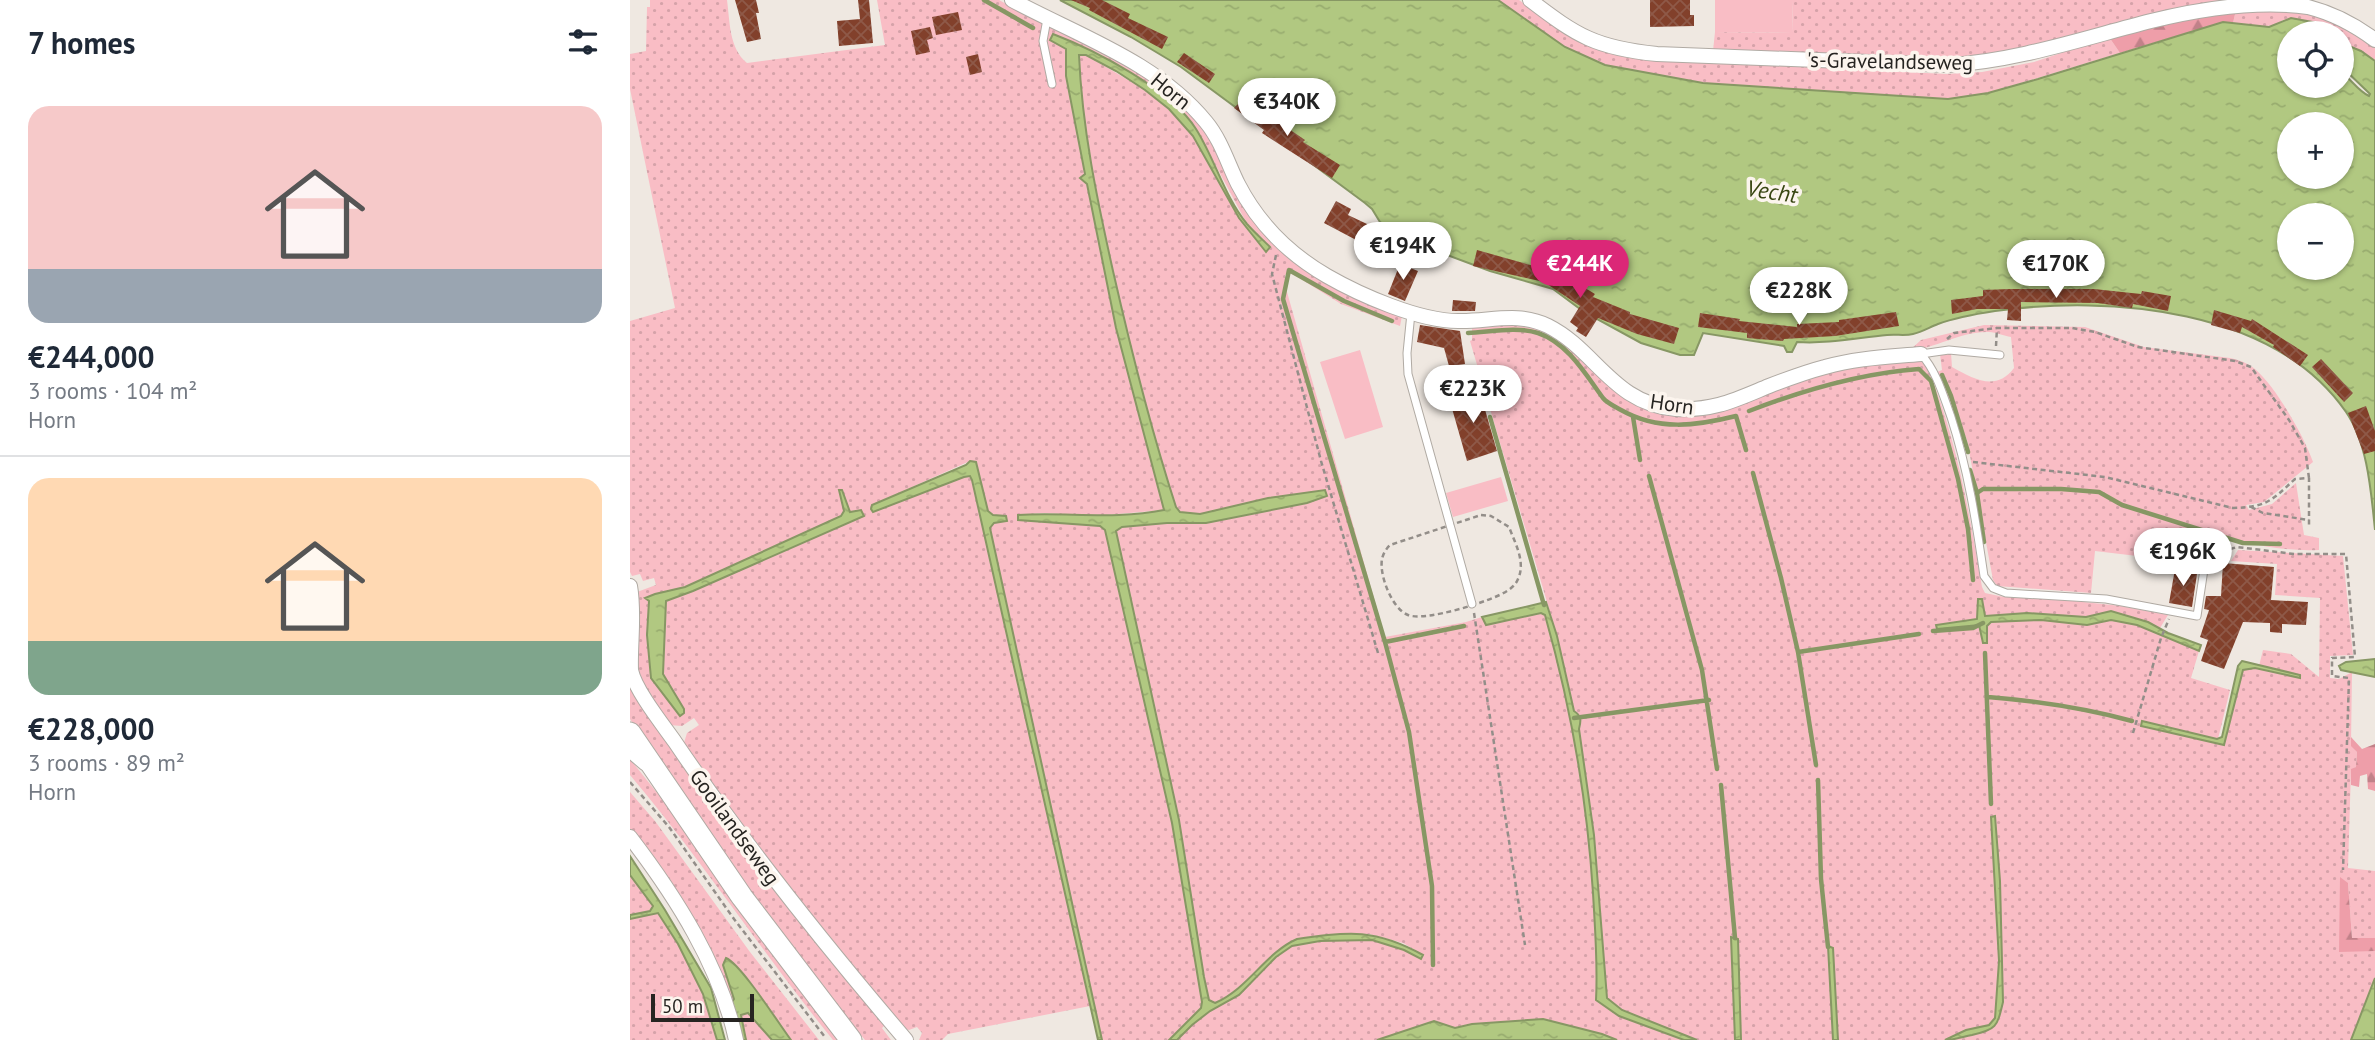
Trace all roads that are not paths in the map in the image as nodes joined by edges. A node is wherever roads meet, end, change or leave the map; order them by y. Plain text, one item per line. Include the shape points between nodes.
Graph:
1 (1012, 0) edge
2 (1530, 0) edge
3 (1047, 19) junction
4 (2375, 40) edge
5 (1052, 84) dead end
6 (1411, 313) junction
7 (1921, 354) junction
8 (1998, 354) road end
9 (2206, 556) road end
10 (630, 586) edge
11 (1472, 604) road end
12 (630, 733) edge
13 (630, 755) edge
14 (664, 786) junction
15 (630, 837) edge
16 (736, 1040) edge
17 (851, 1040) edge
18 (906, 1040) edge

1 - 3 street, Horn
2 - 4 street, 's-Gravelandseweg via 1593,42 1657,54 1975,64 2182,13 2259,2 2308,7 2343,20
3 - 5 lane via 1043,41
3 - 6 street, Horn via 1126,57 1179,93 1208,124 1255,212 1282,245 1327,276
6 - 7 street, Horn via 1458,321 1529,318 1564,336 1626,393 1675,409 1722,406 1772,385 1866,358
6 - 11 lane via 1408,373
7 - 8 lane via 1949,350
7 - 9 lane via 1942,390 1965,460 1984,576 1999,592 2106,599 2197,616
10 - 18 street, Gooilandseweg via 631,670 639,690 769,874
12 - 14 main road, Gooilandseweg
13 - 14 lane
14 - 17 main road, Gooilandseweg
15 - 16 street via 706,958 725,997

